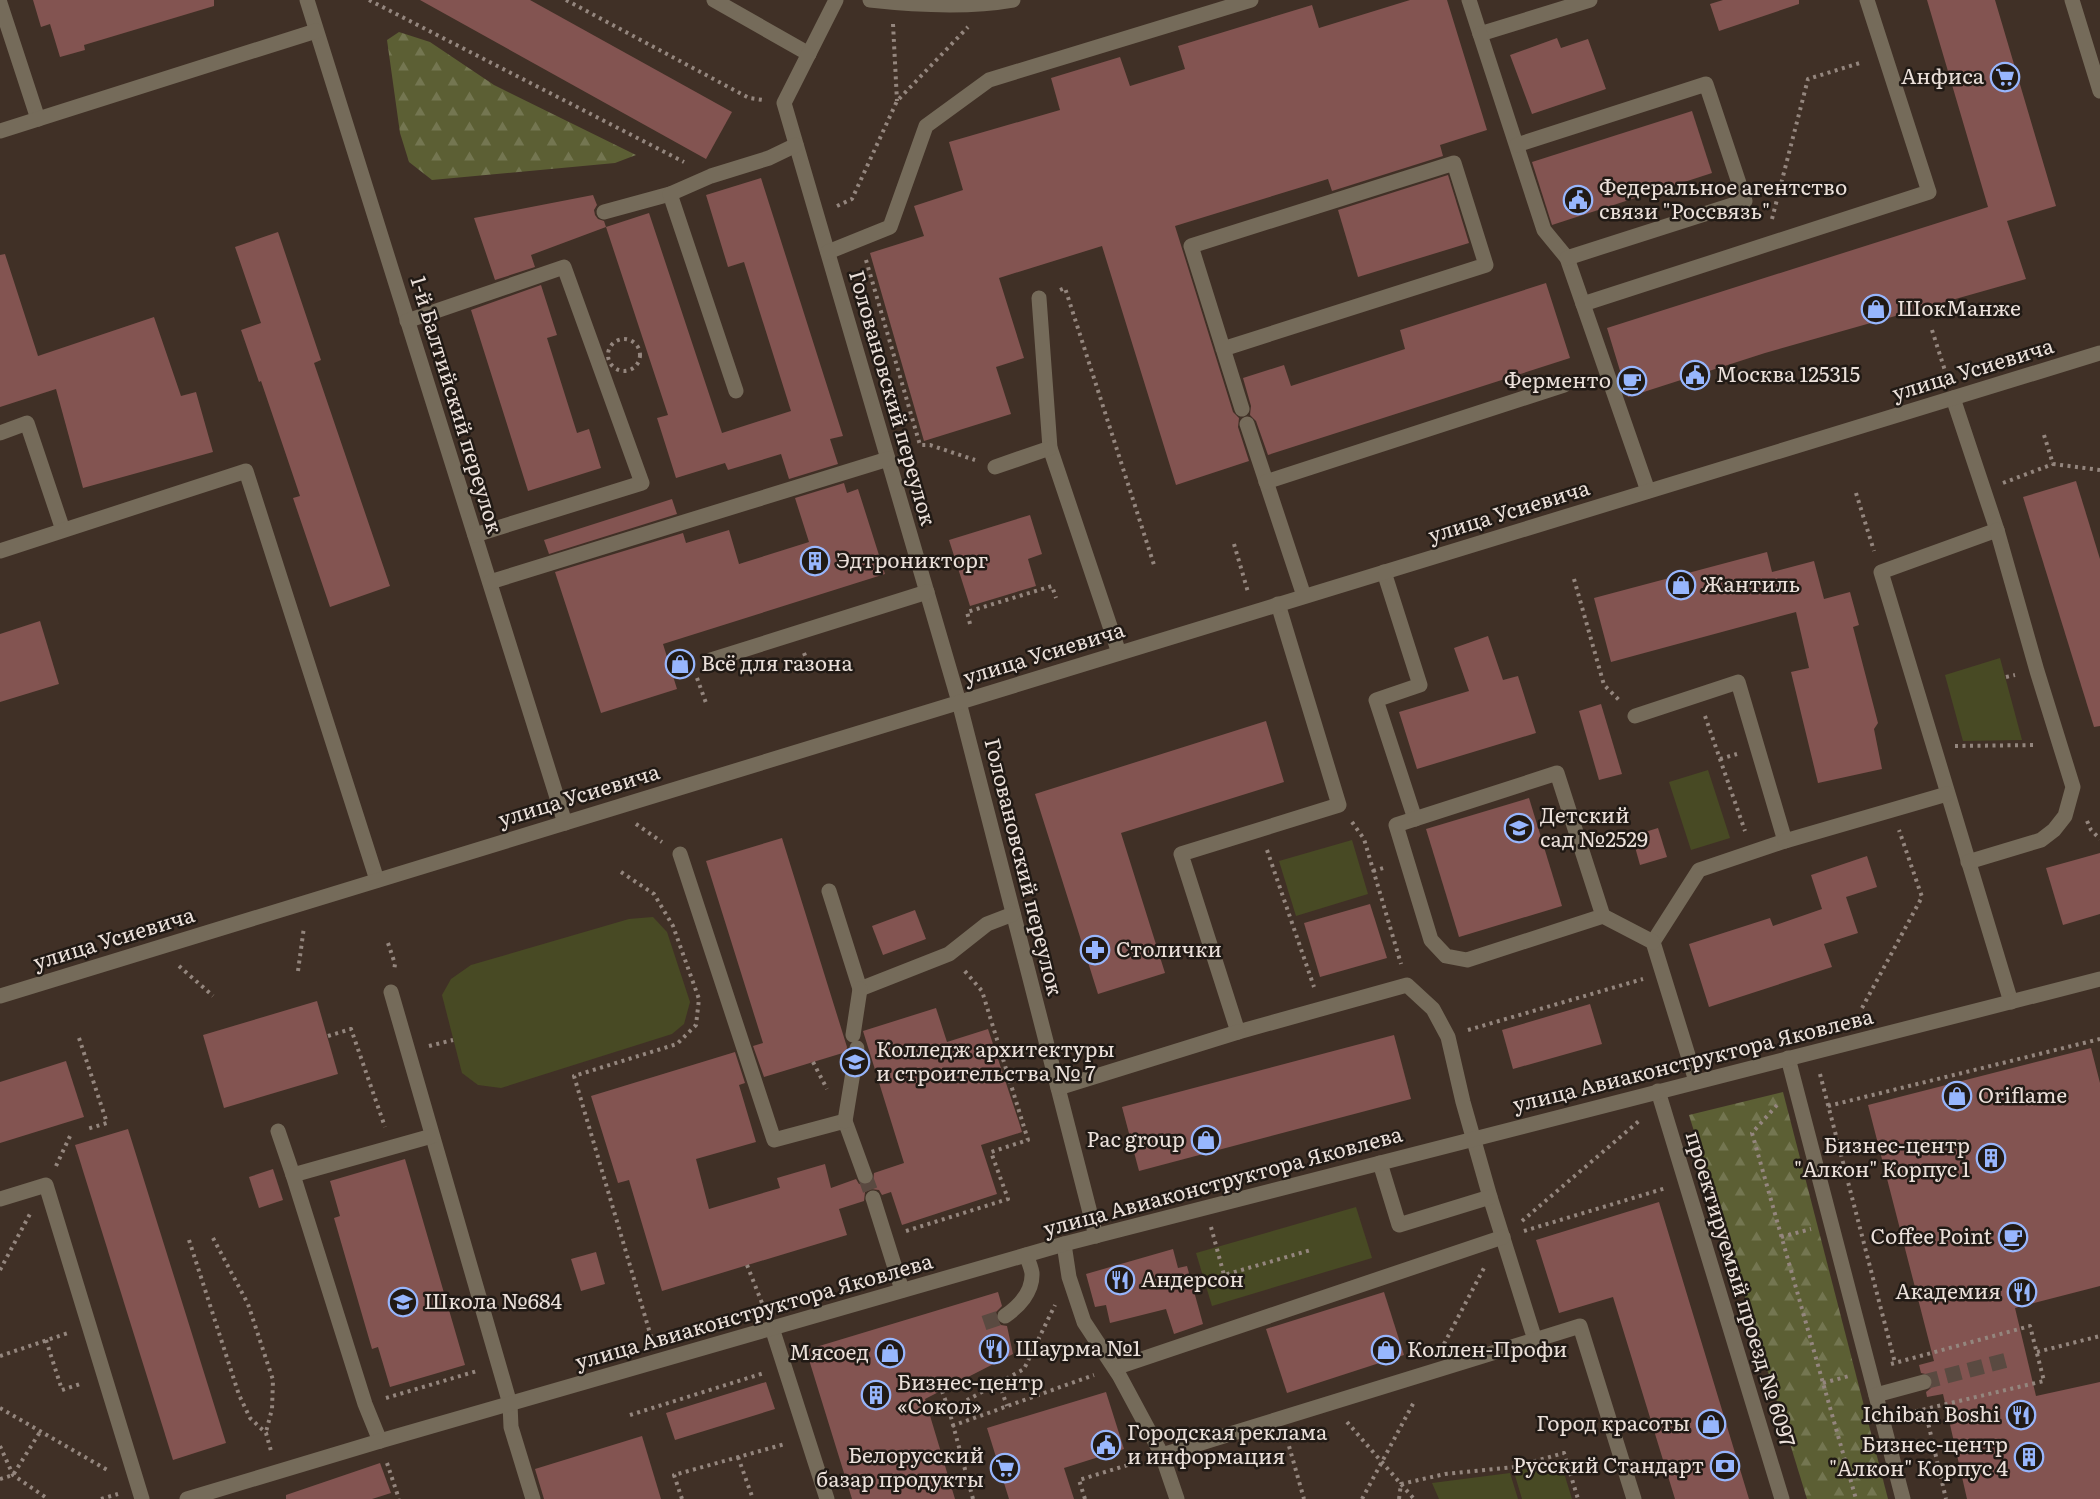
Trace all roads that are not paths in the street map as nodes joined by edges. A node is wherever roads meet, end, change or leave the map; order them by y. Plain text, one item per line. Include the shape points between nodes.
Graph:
1 (307, 0) edge
2 (714, 0) edge
3 (836, 0) edge
4 (870, 0) edge
5 (1013, 0) edge
6 (1251, 0) edge
7 (1469, 0) edge
8 (1590, 0) edge
9 (1867, 0) edge
10 (2072, 0) edge
11 (0, 3) edge
12 (316, 31) junction
13 (1480, 34) junction
14 (809, 54) junction
15 (2100, 91) edge
16 (38, 119) junction
17 (0, 131) edge
18 (796, 145) junction
19 (1517, 145) junction
20 (670, 194) junction
21 (604, 212) dead end
22 (828, 252) junction
23 (1567, 258) junction
24 (1039, 298) road end
25 (1583, 304) junction
26 (407, 321) junction
27 (1223, 349) junction
28 (2100, 353) edge
29 (1564, 384) dead end
30 (736, 391) dead end
31 (1953, 398) junction
32 (1242, 409) dead end
33 (1247, 424) dead end
34 (0, 433) edge
35 (1050, 448) junction
36 (888, 459) junction
37 (995, 467) road end
38 (1266, 482) junction
39 (1648, 491) junction
40 (63, 530) junction
41 (1997, 530) junction
42 (475, 535) junction
43 (0, 551) edge
44 (1384, 572) junction
45 (490, 582) junction
46 (927, 592) junction
47 (1304, 596) junction
48 (1278, 604) junction
49 (1119, 653) junction
50 (711, 660) dead end
51 (960, 702) junction
52 (1635, 716) road end
53 (1947, 794) junction
54 (1415, 819) junction
55 (565, 823) junction
56 (1785, 841) junction
57 (680, 854) road end
58 (1968, 862) junction
59 (377, 880) junction
60 (829, 891) dead end
61 (1013, 914) junction
62 (1603, 916) junction
63 (1653, 942) junction
64 (2100, 979) edge
65 (860, 989) junction
66 (391, 992) dead end
67 (0, 996) edge
68 (2011, 1002) junction
69 (1238, 1032) junction
70 (1788, 1058) junction
71 (1696, 1082) junction
72 (1058, 1088) junction
73 (1658, 1091) junction
74 (845, 1121) junction
75 (278, 1131) dead end
76 (432, 1136) junction
77 (1473, 1139) junction
78 (1380, 1163) junction
79 (293, 1175) junction
80 (865, 1176) tunnel mouth
81 (1490, 1197) junction
82 (873, 1198) tunnel mouth
83 (0, 1199) edge
84 (1096, 1236) junction
85 (1503, 1237) junction
86 (1064, 1244) junction
87 (1026, 1254) junction
88 (902, 1290) junction
89 (1005, 1316) tunnel mouth
90 (772, 1328) junction
91 (1535, 1340) junction
92 (1115, 1368) junction
93 (1924, 1383) tunnel mouth
94 (1876, 1395) junction
95 (510, 1404) junction
96 (380, 1441) junction
97 (1162, 1455) junction
98 (140, 1494) edge
99 (187, 1499) edge
100 (533, 1499) edge
101 (827, 1499) edge
102 (1177, 1499) edge
103 (1634, 1499) edge
104 (1782, 1499) edge
105 (1903, 1499) edge

1 - 12 street, 1-й Балтийский переулок
2 - 14 street
3 - 14 street
4 - 5 street via 989,4
6 - 22 street via 989,80 926,126 890,227
7 - 13 street
8 - 13 street
9 - 25 street via 1929,192
10 - 15 street
11 - 16 street
12 - 16 street
12 - 26 street, 1-й Балтийский переулок
13 - 19 street
14 - 18 street, Головановский переулок via 784,103
16 - 17 street
18 - 20 street
18 - 22 street, Головановский переулок
19 - 23 street via 1544,230
19 - 23 street via 1706,84 1745,201
20 - 21 street
20 - 30 street
22 - 36 street, Головановский переулок
23 - 25 street
24 - 35 street
25 - 39 street
26 - 42 street, 1-й Балтийский переулок
26 - 42 street via 564,267 642,483
27 - 27 street via 1191,246 1454,164 1486,265
27 - 32 street
28 - 31 street, улица Усиевича
29 - 38 street
31 - 39 street, улица Усиевича
31 - 41 street
33 - 38 street
34 - 40 street via 27,423
35 - 37 street
35 - 49 street
36 - 45 street
36 - 46 street, Головановский переулок
38 - 47 street
39 - 44 street, улица Усиевича
40 - 43 street
40 - 59 street via 246,471
41 - 53 street via 1881,572
41 - 58 street via 2073,787 2060,823 2041,840
42 - 45 street, 1-й Балтийский переулок
44 - 47 street, улица Усиевича
44 - 54 street via 1420,685 1376,700
45 - 55 street, 1-й Балтийский переулок
46 - 50 street
46 - 51 street, Головановский переулок
47 - 48 street, улица Усиевича
48 - 49 street, улица Усиевича
48 - 69 street via 1339,805 1181,854
49 - 51 street, улица Усиевича
51 - 55 street, улица Усиевича
51 - 61 street, Головановский переулок
52 - 56 street via 1738,682
53 - 56 street
53 - 58 street
54 - 62 street via 1557,773
54 - 62 street via 1396,825 1431,940 1446,956 1467,960
55 - 59 street, улица Усиевича
56 - 63 street via 1699,870
57 - 74 street via 774,1140
58 - 68 street
59 - 67 street, улица Усиевича
60 - 65 street
61 - 65 street via 987,924 950,954
61 - 72 street, Головановский переулок
62 - 63 street
63 - 71 street
64 - 68 street, улица Авиаконструктора Яковлева
65 - 74 street
66 - 76 street
68 - 70 street, улица Авиаконструктора Яковлева
69 - 72 street
69 - 77 street via 1407,985 1433,1009 1448,1036
70 - 71 street, улица Авиаконструктора Яковлева
70 - 94 street
71 - 73 street, улица Авиаконструктора Яковлева
72 - 84 street, Головановский переулок
73 - 77 street, улица Авиаконструктора Яковлева
73 - 104 street, проектируемый проезд № 6097
74 - 80 street
75 - 79 street
76 - 79 street
76 - 95 street
77 - 78 street, улица Авиаконструктора Яковлева
77 - 81 street
78 - 81 street via 1399,1225
78 - 84 street, улица Авиаконструктора Яковлева
79 - 96 street
81 - 85 street
82 - 88 street
83 - 98 street via 46,1185
84 - 86 street, улица Авиаконструктора Яковлева
85 - 91 street
85 - 92 street
86 - 87 street, улица Авиаконструктора Яковлева
86 - 92 street via 1069,1277 1084,1322
87 - 88 street, улица Авиаконструктора Яковлева
87 - 89 street via 1032,1273 1030,1285 1020,1306
88 - 90 street, улица Авиаконструктора Яковлева
90 - 95 street, улица Авиаконструктора Яковлева
90 - 101 street
91 - 97 street
91 - 103 street via 1580,1326
92 - 97 street
93 - 94 street
94 - 105 street
95 - 96 street, улица Авиаконструктора Яковлева
95 - 100 street via 511,1426
96 - 99 street, улица Авиаконструктора Яковлева
97 - 102 street

